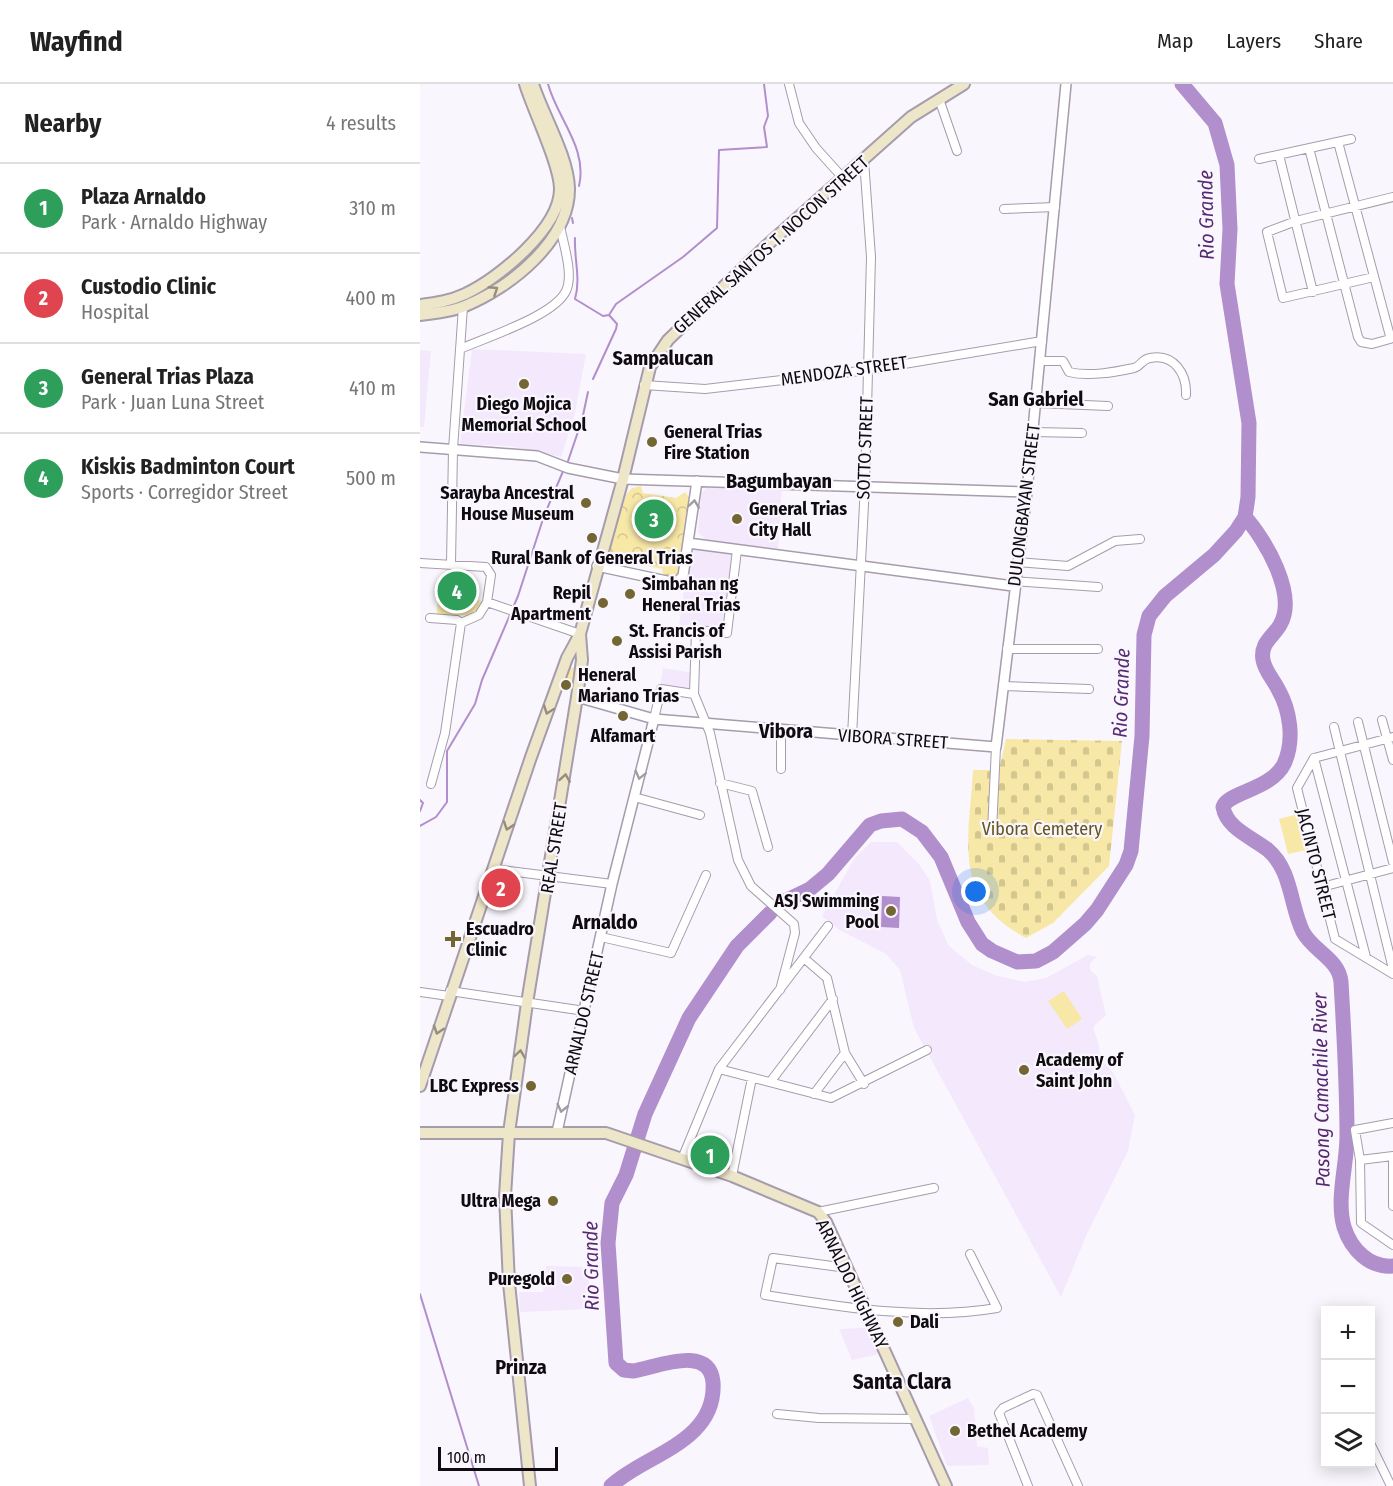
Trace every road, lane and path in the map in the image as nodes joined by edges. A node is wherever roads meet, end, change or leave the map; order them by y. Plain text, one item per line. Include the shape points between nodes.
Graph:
1 (525, 84) edge
2 (533, 84) edge
3 (789, 84) edge
4 (964, 84) edge
5 (1066, 84) edge
6 (939, 99) junction
7 (1351, 139) dead end
8 (1338, 142) junction
9 (1309, 148) junction
10 (957, 151) dead end
11 (1279, 155) junction
12 (1259, 159) dead end
13 (864, 160) junction
14 (843, 178) junction
15 (1393, 196) edge
16 (1356, 206) junction
17 (1055, 207) junction
18 (1004, 208) dead end
19 (1326, 213) junction
20 (1296, 221) junction
21 (560, 226) junction
22 (1374, 277) junction
23 (1344, 284) junction
24 (1313, 292) junction
25 (420, 305) edge
26 (463, 308) junction
27 (420, 315) edge
28 (1042, 341) junction
29 (460, 349) junction
30 (1040, 361) junction
31 (868, 369) junction
32 (644, 385) junction
33 (1186, 395) dead end
34 (1036, 403) junction
35 (1108, 406) dead end
36 (1033, 432) junction
37 (1082, 433) dead end
38 (420, 447) edge
39 (453, 449) junction
40 (623, 479) junction
41 (697, 481) junction
42 (865, 485) junction
43 (1027, 492) junction
44 (1140, 539) dead end
45 (688, 543) junction
46 (737, 550) junction
47 (1017, 562) junction
48 (420, 563) edge
49 (451, 564) junction
50 (597, 566) junction
51 (859, 567) junction
52 (1014, 584) junction
53 (1098, 587) dead end
54 (486, 602) junction
55 (430, 618) dead end
56 (461, 623) junction
57 (580, 634) junction
58 (1007, 649) junction
59 (1098, 649) dead end
60 (1003, 686) junction
61 (1089, 689) dead end
62 (694, 694) junction
63 (577, 697) junction
64 (654, 719) junction
65 (1382, 720) dead end
66 (1358, 722) dead end
67 (706, 724) junction
68 (1334, 727) dead end
69 (781, 730) junction
70 (852, 736) junction
71 (1390, 738) edge
72 (1364, 745) junction
73 (996, 747) junction
74 (1340, 751) junction
75 (1314, 758) junction
76 (1393, 760) edge
77 (781, 769) dead end
78 (720, 783) junction
79 (431, 784) dead end
80 (634, 797) junction
81 (700, 815) dead end
82 (992, 831) dead end
83 (768, 847) dead end
84 (1393, 862) edge
85 (1393, 868) edge
86 (493, 869) junction
87 (550, 874) junction
88 (1370, 874) junction
89 (706, 875) dead end
90 (1347, 880) junction
91 (612, 884) junction
92 (1322, 887) junction
93 (828, 926) dead end
94 (601, 937) junction
95 (1366, 957) junction
96 (805, 959) junction
97 (1393, 969) edge
98 (1393, 974) edge
99 (780, 990) junction
100 (420, 992) edge
101 (450, 993) junction
102 (832, 999) junction
103 (527, 1003) junction
104 (585, 1011) junction
105 (927, 1050) dead end
106 (845, 1053) junction
107 (719, 1069) junction
108 (752, 1078) junction
109 (771, 1081) junction
110 (864, 1084) junction
111 (420, 1086) edge
112 (814, 1094) junction
113 (1393, 1124) edge
114 (557, 1132) junction
115 (420, 1133) edge
116 (509, 1133) junction
117 (1393, 1156) edge
118 (682, 1159) junction
119 (1360, 1160) junction
120 (732, 1176) junction
121 (934, 1188) dead end
122 (1393, 1206) edge
123 (818, 1212) junction
124 (1393, 1245) edge
125 (970, 1254) dead end
126 (847, 1268) junction
127 (865, 1310) junction
128 (777, 1414) dead end
129 (915, 1419) junction
130 (1375, 1452) edge
131 (530, 1486) edge
132 (946, 1486) edge
133 (1028, 1486) edge
134 (1078, 1486) edge
135 (1391, 1486) edge

1 - 25 main road via 560,187 557,207 511,264 465,294 445,302
2 - 21 main road via 569,186
3 - 14 street via 799,123
4 - 6 main road, GENERAL SANTOS T. NOCON STREET
5 - 17 street, DULONGBAYAN STREET
6 - 10 street
6 - 13 main road, GENERAL SANTOS T. NOCON STREET via 911,117
7 - 8 street
8 - 9 street
8 - 16 street
9 - 11 street
9 - 19 street
11 - 12 street
11 - 20 street
13 - 14 main road, GENERAL SANTOS T. NOCON STREET
13 - 31 street, SOTTO STREET via 871,257
14 - 32 main road, GENERAL SANTOS T. NOCON STREET via 668,340 650,367
15 - 16 street
16 - 19 street
16 - 22 street
17 - 18 street
17 - 28 street, DULONGBAYAN STREET
19 - 20 street
19 - 23 street
20 - 24 street
20 - 24 street via 1267,232 1269,247 1281,297
26 -> 21 main road via 531,262
21 - 29 street via 568,275 566,290 551,308
22 - 23 street
22 - 23 street via 1390,339 1372,344 1361,342 1358,337
23 - 24 street
26 - 27 main road
26 - 29 street
28 - 30 street, DULONGBAYAN STREET
28 - 31 street, MENDOZA STREET
29 - 39 street
30 - 33 street via 1063,361 1069,372 1091,374 1135,368 1147,358 1163,357 1183,374
30 - 34 street, DULONGBAYAN STREET
31 - 32 street, MENDOZA STREET via 705,389
31 - 42 street, SOTTO STREET
32 - 40 main road, GENERAL SANTOS T. NOCON STREET
34 - 35 street
34 - 36 street, DULONGBAYAN STREET
36 - 37 street
36 - 43 street, DULONGBAYAN STREET
38 - 39 street
39 - 40 street via 537,456 568,468
39 - 49 street
40 - 41 street
40 - 50 main road, GENERAL SANTOS T. NOCON STREET
41 - 42 street
45 -> 41 street
42 - 43 street
42 - 51 street, SOTTO STREET
43 - 47 street, DULONGBAYAN STREET
44 - 47 street via 1115,542 1068,566
45 - 46 street
45 - 50 street via 683,576 676,583
46 - 51 street
46 - 62 street via 727,633 696,630
47 - 52 street, DULONGBAYAN STREET
48 - 49 street
49 - 54 street via 489,569
50 - 57 main road, GENERAL SANTOS T. NOCON STREET
51 - 52 street
51 - 70 street, SOTTO STREET
52 - 53 street
52 - 58 street, DULONGBAYAN STREET
54 - 56 street via 479,615
54 - 57 street
55 - 56 street
56 - 79 street via 445,733
57 - 63 main road, REAL STREET via 582,660
57 -> 86 main road via 567,658
58 - 59 street
58 - 60 street, DULONGBAYAN STREET
60 - 61 street
60 - 73 street, DULONGBAYAN STREET
62 - 64 street via 661,689
62 - 67 street
63 - 64 street, VIBORA STREET
87 -> 63 main road, REAL STREET
64 - 67 street, VIBORA STREET
64 -> 80 street, ARNALDO STREET
65 - 71 street
66 - 72 street
67 - 69 street, VIBORA STREET
67 - 78 street
68 - 74 street
69 - 70 street, VIBORA STREET
69 - 77 street
70 - 73 street, VIBORA STREET
71 - 72 street
71 - 76 street
72 - 74 street
72 - 84 street
73 - 82 street
74 - 75 street
74 - 88 street
75 - 90 street
75 - 92 street, JACINTO STREET via 1297,788
78 - 83 street via 752,791
78 - 99 street via 744,876 794,924
80 - 81 street
80 - 91 street, ARNALDO STREET
85 - 88 street
86 - 87 street
86 - 101 main road
87 - 91 street
87 - 103 main road, REAL STREET
88 - 90 street
88 - 97 street
89 - 94 street via 671,953
90 - 92 street
90 - 95 street
91 - 94 street, ARNALDO STREET
92 - 95 street, JACINTO STREET via 1335,939
93 - 96 street
94 - 104 street, ARNALDO STREET
95 - 98 street
96 - 99 street
96 - 102 street via 827,978
99 - 107 street
100 - 101 street
101 - 103 street
101 -> 111 main road
102 - 106 street
102 - 109 street
103 - 104 street
116 -> 103 main road, REAL STREET
104 -> 114 street, ARNALDO STREET
105 - 110 street
106 - 110 street
106 - 112 street
107 - 108 street
107 - 118 street
108 - 109 street
108 - 120 street
109 - 112 street
110 - 112 street via 831,1098
113 - 119 street via 1355,1130
114 - 116 main road, ARNALDO HIGHWAY
114 - 118 main road, ARNALDO HIGHWAY via 606,1133
115 - 116 main road, ARNALDO HIGHWAY
116 - 131 main road, REAL STREET via 505,1196 509,1283
117 - 119 street
117 - 122 street
118 - 120 main road, ARNALDO HIGHWAY
119 - 124 street via 1360,1223
120 - 123 main road, ARNALDO HIGHWAY
121 - 123 street
123 - 126 main road, ARNALDO HIGHWAY
125 - 127 street via 997,1308 968,1313
126 - 127 main road, ARNALDO HIGHWAY
126 - 127 street via 773,1258 765,1295
127 - 129 main road, ARNALDO HIGHWAY
128 - 129 street
129 - 132 main road, ARNALDO HIGHWAY
130 - 135 street
133 - 134 street via 999,1413 1033,1394 1037,1395

